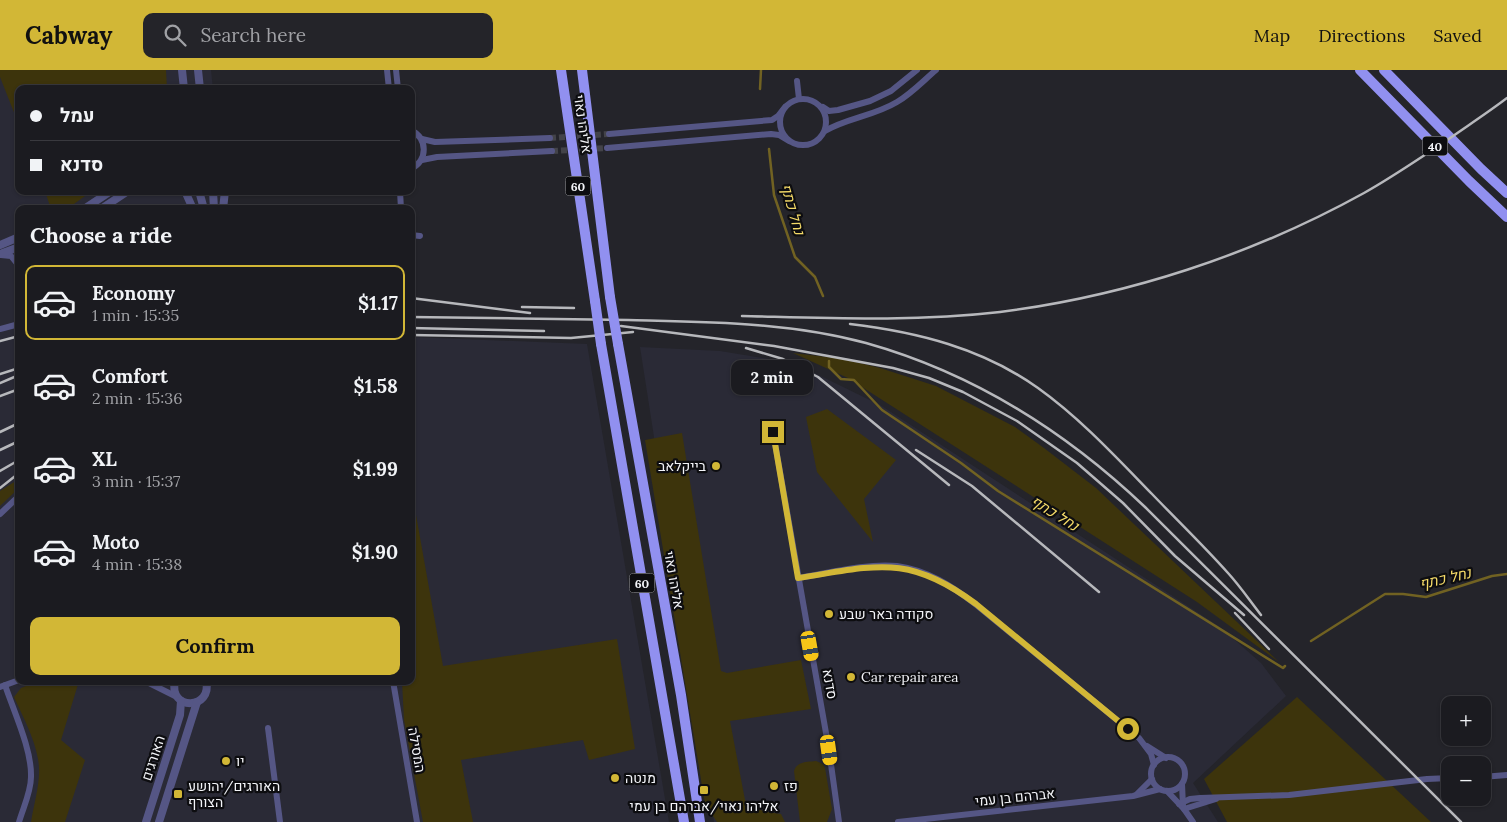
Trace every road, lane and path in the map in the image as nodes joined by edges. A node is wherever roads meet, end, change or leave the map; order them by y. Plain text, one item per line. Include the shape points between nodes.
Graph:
1 (182, 70) edge
2 (387, 70) edge
3 (396, 70) edge
4 (561, 70) edge
5 (582, 70) edge
6 (917, 70) edge
7 (936, 70) edge
8 (1384, 70) edge
9 (1361, 72) edge
10 (797, 81) dead end
11 (180, 85) edge
12 (184, 85) edge
13 (388, 85) edge
14 (398, 85) edge
15 (799, 99) junction
16 (820, 106) junction
17 (785, 107) junction
18 (825, 131) junction
19 (415, 133) edge
20 (610, 134) tunnel mouth
21 (550, 138) tunnel mouth
22 (422, 139) junction
23 (789, 141) junction
24 (607, 148) tunnel mouth
25 (552, 151) tunnel mouth
26 (422, 160) junction
27 (415, 167) edge
28 (1507, 193) edge
29 (100, 195) edge
30 (105, 195) edge
31 (122, 195) edge
32 (401, 195) edge
33 (403, 195) edge
34 (402, 200) junction
35 (89, 205) edge
36 (90, 205) edge
37 (107, 205) edge
38 (402, 205) edge
39 (1507, 216) edge
40 (415, 235) edge
41 (420, 236) dead end
42 (15, 239) edge
43 (0, 245) edge
44 (15, 248) edge
45 (0, 254) edge
46 (15, 261) edge
47 (15, 325) edge
48 (0, 329) edge
49 (773, 432) dead end
50 (15, 500) edge
51 (0, 514) edge
52 (798, 578) junction
53 (15, 681) edge
54 (153, 685) edge
55 (174, 685) edge
56 (207, 685) edge
57 (394, 685) edge
58 (2, 686) edge
59 (179, 699) junction
60 (197, 702) junction
61 (268, 728) dead end
62 (1146, 746) junction
63 (1166, 758) junction
64 (1154, 765) junction
65 (1507, 775) edge
66 (1491, 776) edge
67 (1441, 778) edge
68 (1152, 779) junction
69 (1182, 784) junction
70 (1164, 790) junction
71 (1133, 796) junction
72 (1182, 805) junction
73 (699, 810) junction
74 (19, 822) edge
75 (146, 822) edge
76 (159, 822) edge
77 (280, 822) edge
78 (417, 822) edge
79 (684, 822) edge
80 (700, 822) edge
81 (706, 822) edge
82 (839, 822) edge
83 (898, 822) edge
84 (1192, 822) edge

1 - 11 street
1 - 12 street
2 - 13 street
3 - 14 street
4 - 79 highway, אליהו נאוי / 60, bridge via 601,344
5 - 73 highway, אליהו נאוי / 60, bridge via 610,297
6 - 16 street via 891,91 870,101 829,111
7 - 18 street via 897,102
8 - 28 highway, 40
9 - 39 highway, 40
10 - 15 street
15 - 16 street via 807,99
15 - 17 street
16 - 18 street via 826,118
17 - 20 street via 772,120
17 - 23 street via 780,121
18 - 23 street via 821,138 809,145
19 - 22 street
21 - 22 street via 435,142
22 - 26 street
23 - 24 street via 771,134
25 - 26 street
26 - 27 street
29 - 35 street
30 - 36 street
31 - 37 street
32 - 34 street
33 - 34 street
34 - 38 street
40 - 41 street
42 - 43 street
44 - 45 street
45 - 46 street via 11,256
47 - 48 street
49 - 52 street, סדנא
50 - 51 street
52 - 62 street via 882,566 897,566 930,575 976,604
52 - 82 street, סדנא
53 - 58 street
54 - 59 street
55 - 59 street
56 - 60 street, האורגים via 205,695
57 - 78 street, המסילה
58 - 74 street via 30,765 30,785
59 - 60 street via 186,703
59 - 75 street, האורגים via 180,715
60 - 76 street, האורגים
61 - 77 street
62 - 63 street
62 - 64 street
63 - 64 street
63 - 69 street via 1175,759 1183,765 1185,775
64 - 68 street
65 - 66 street
67 - 72 street via 1289,795 1225,797
68 - 70 street
68 - 71 street
69 - 70 street via 1176,790
69 - 72 street
70 - 71 street, אברהם בן עמי
70 - 72 street
71 - 83 street, אברהם בן עמי
72 - 84 street
73 - 80 highway, אליהו נאוי / 60
73 - 81 highway

